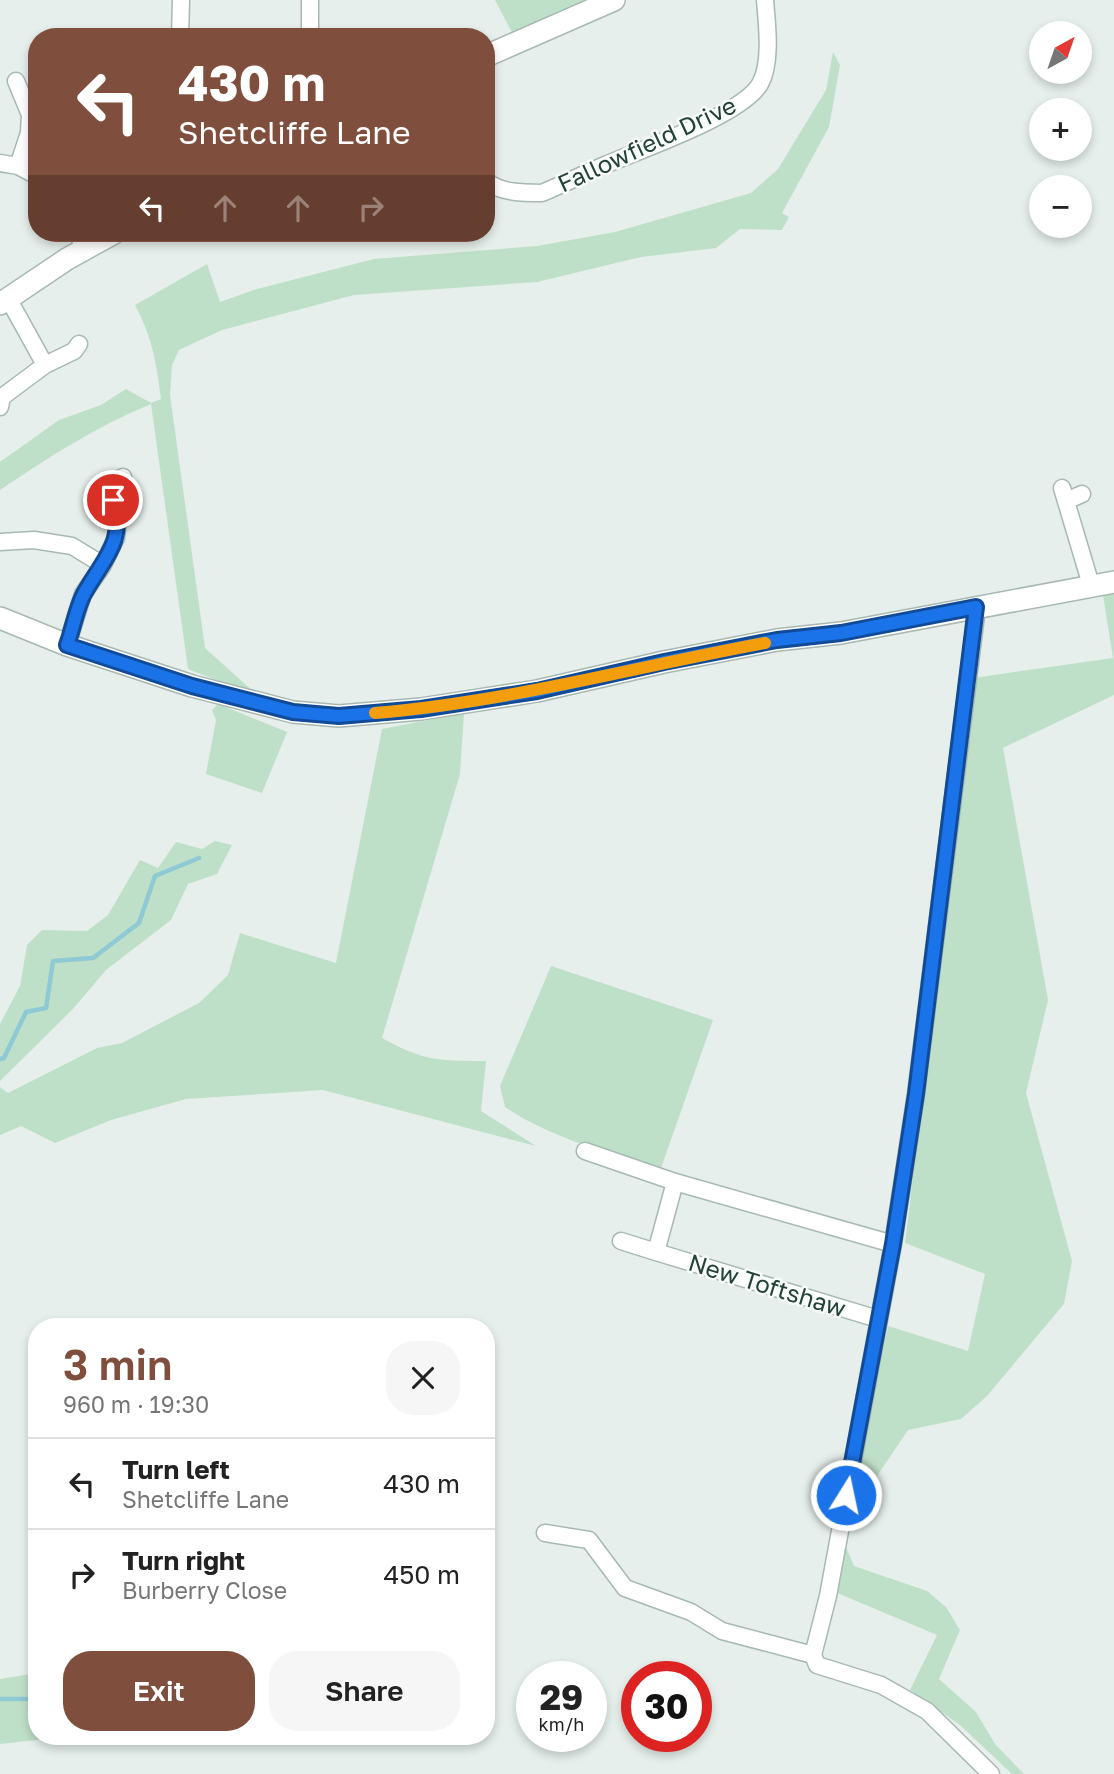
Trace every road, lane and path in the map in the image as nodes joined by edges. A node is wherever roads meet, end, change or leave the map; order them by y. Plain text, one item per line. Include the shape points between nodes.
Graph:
1 (181, 0) edge
2 (310, 0) edge
3 (614, 0) edge
4 (765, 0) edge
5 (180, 28) edge
6 (310, 28) edge
7 (495, 51) edge
8 (16, 81) dead end
9 (28, 110) edge
10 (28, 136) edge
11 (0, 163) edge
12 (18, 166) junction
13 (28, 171) edge
14 (495, 187) edge
15 (80, 242) edge
16 (4, 301) edge
17 (79, 350) dead end
18 (45, 365) junction
19 (1, 400) edge
20 (123, 477) dead end
21 (1082, 494) dead end
22 (0, 542) edge
23 (103, 565) junction
24 (1114, 582) edge
25 (1091, 585) junction
26 (976, 607) junction
27 (0, 618) edge
28 (67, 645) junction
29 (585, 1152) dead end
30 (675, 1182) junction
31 (621, 1241) dead end
32 (893, 1244) junction
33 (656, 1252) junction
34 (878, 1319) junction
35 (545, 1533) dead end
36 (813, 1655) junction
37 (991, 1774) edge

1 - 5 street
2 - 6 street
3 - 7 street
4 - 14 street, Fallowfield Drive via 765,70 751,97 697,127 542,193
8 - 9 street
10 - 12 street
11 - 12 street
12 - 13 street
15 - 16 street
16 - 18 street
17 - 18 street
18 - 19 street
20 - 23 street via 108,484 118,517 116,538
21 - 25 street via 1064,494
22 - 23 street via 72,546
23 - 28 street via 83,594
24 - 25 street
25 - 26 street
26 - 28 street via 841,633 777,640 537,691 339,716 293,712 192,686
26 - 32 street
27 - 28 street
29 - 30 street
30 - 32 street
30 - 33 street, New Toftshaw
31 - 33 street, New Toftshaw
32 - 34 street
33 - 34 street, New Toftshaw
34 - 36 street via 828,1596
35 - 36 street via 589,1540 625,1588 691,1612 722,1631
36 - 37 street via 817,1665 881,1685 927,1711

